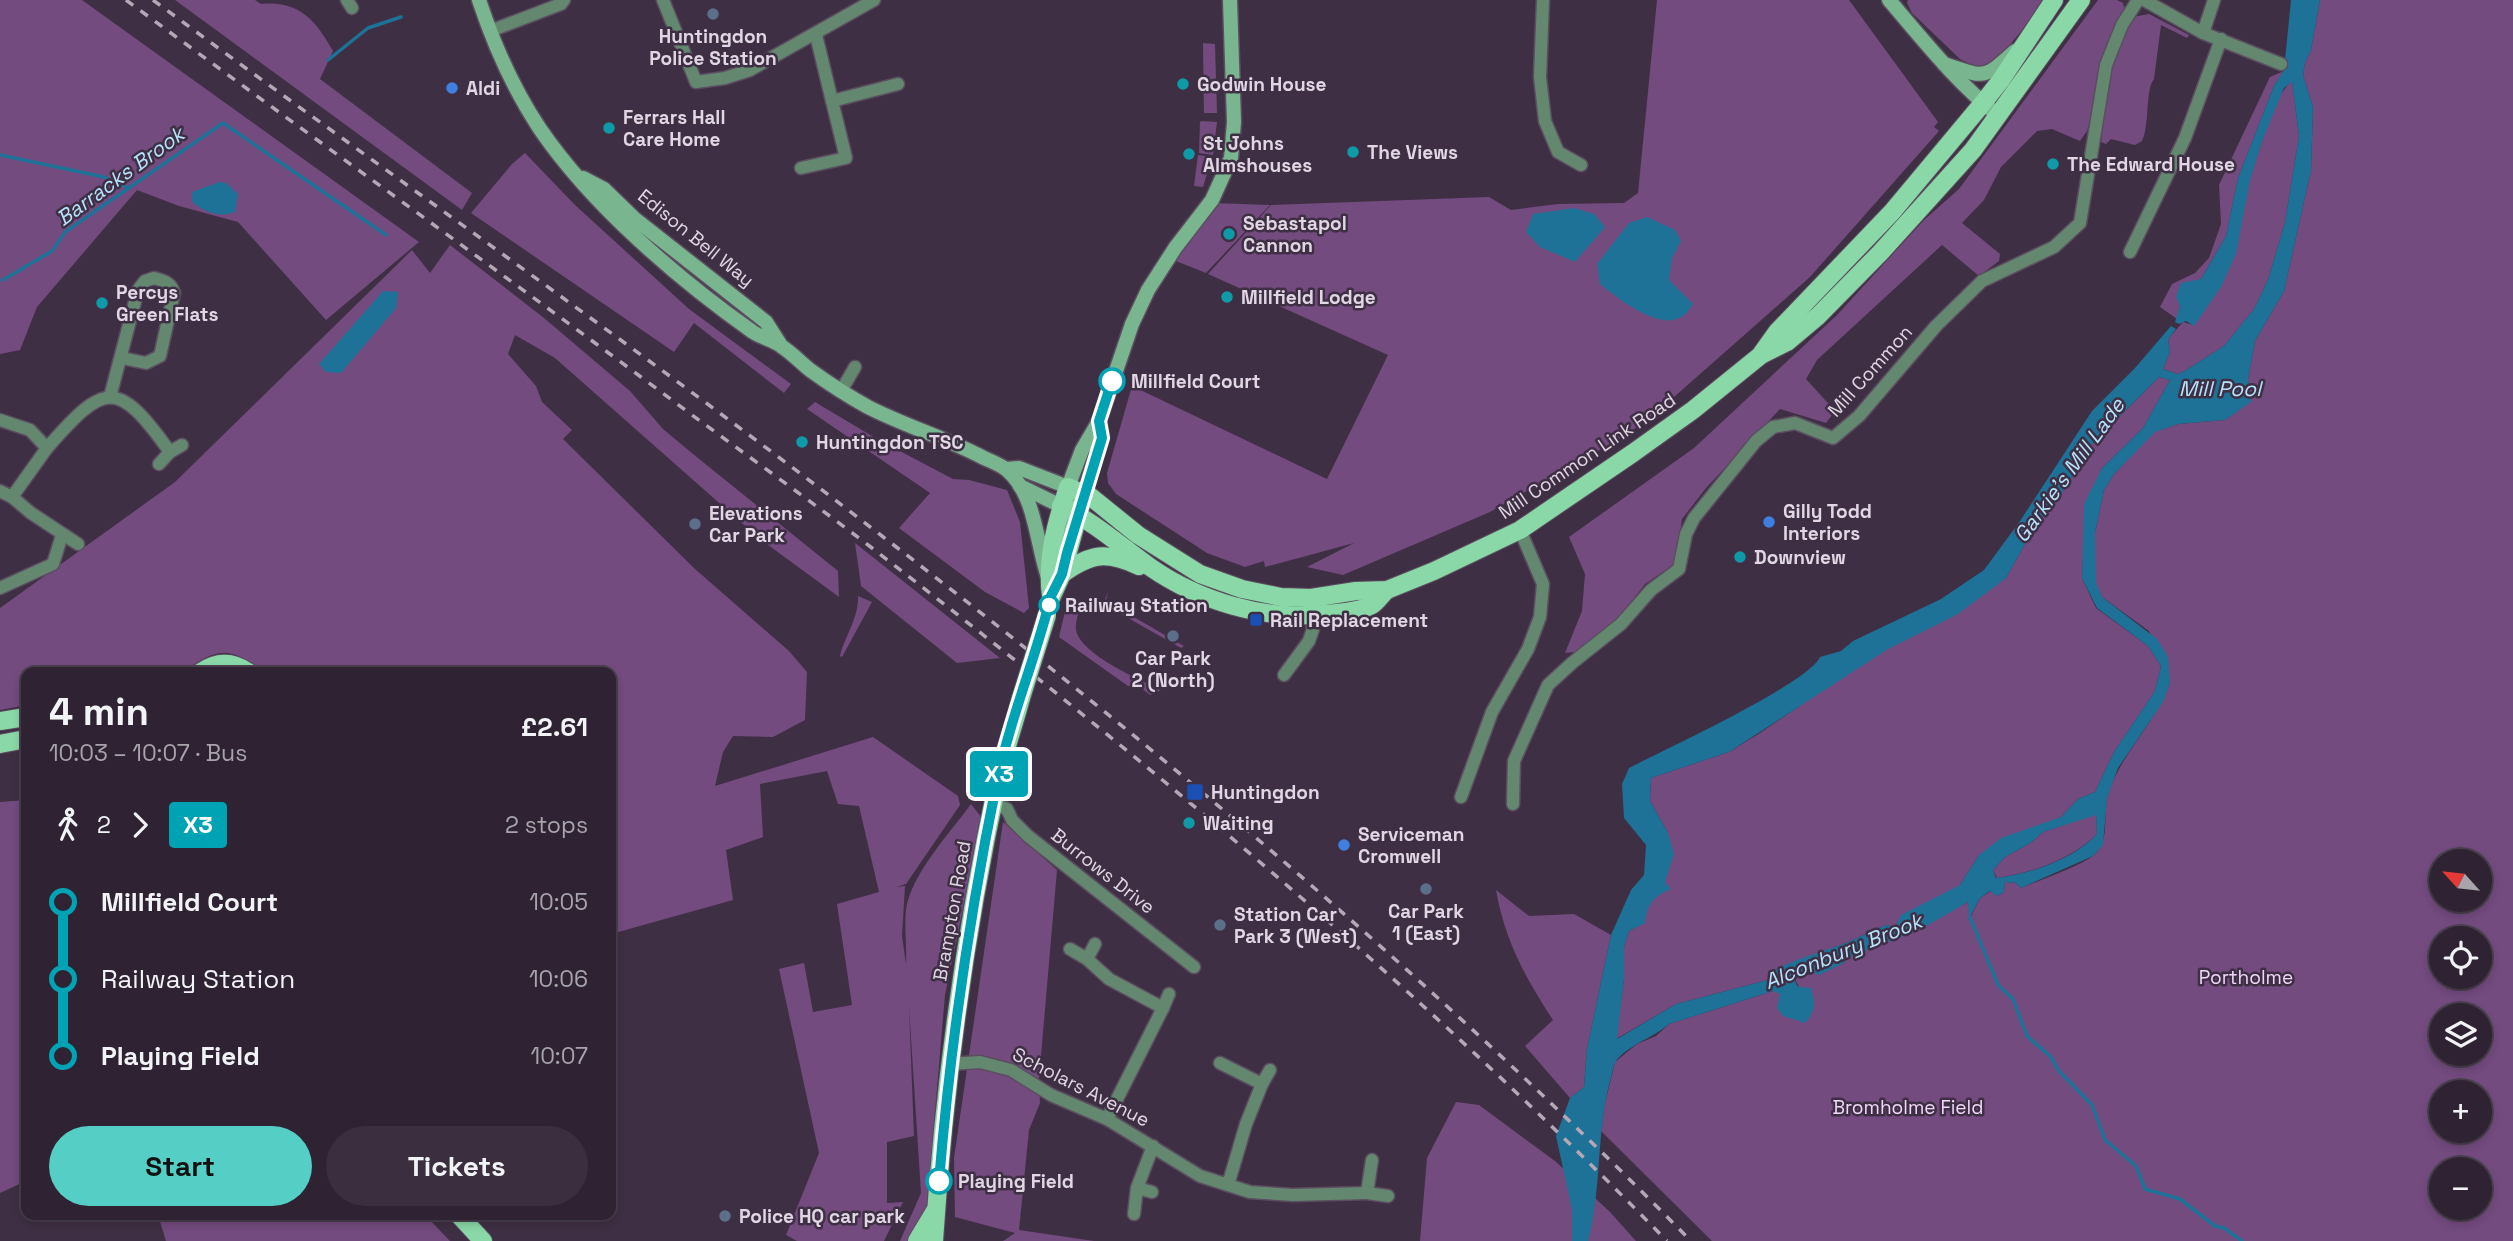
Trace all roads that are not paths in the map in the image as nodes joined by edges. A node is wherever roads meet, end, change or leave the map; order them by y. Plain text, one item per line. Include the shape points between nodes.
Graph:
1 (479, 0) edge
2 (564, 0) edge
3 (663, 0) edge
4 (874, 0) edge
5 (1230, 0) edge
6 (1543, 0) edge
7 (1889, 0) edge
8 (2054, 0) edge
9 (2081, 0) edge
10 (2138, 0) edge
11 (2144, 0) edge
12 (2214, 0) edge
13 (490, 31) junction
14 (2203, 33) junction
15 (816, 35) junction
16 (2221, 38) junction
17 (2025, 41) junction
18 (1943, 64) junction
19 (2281, 64) dead end
20 (898, 84) dead end
21 (832, 101) junction
22 (1983, 103) junction
23 (1999, 116) junction
24 (1581, 165) dead end
25 (802, 169) dead end
26 (575, 174) junction
27 (2130, 252) dead end
28 (720, 285) junction
29 (704, 295) junction
30 (781, 346) junction
31 (1761, 355) junction
32 (122, 358) junction
33 (855, 367) dead end
34 (841, 391) junction
35 (110, 397) junction
36 (0, 420) edge
37 (47, 448) junction
38 (159, 464) dead end
39 (1007, 469) junction
40 (1020, 486) junction
41 (1076, 490) junction
42 (0, 491) edge
43 (12, 497) junction
44 (1070, 510) junction
45 (1520, 530) junction
46 (62, 535) junction
47 (78, 544) dead end
48 (1151, 568) junction
49 (1056, 576) junction
50 (0, 588) edge
51 (1311, 607) junction
52 (210, 667) edge
53 (239, 667) edge
54 (1284, 674) dead end
55 (21, 718) edge
56 (0, 721) edge
57 (21, 740) edge
58 (0, 744) edge
59 (1461, 797) dead end
60 (993, 804) junction
61 (1513, 804) dead end
62 (1095, 944) dead end
63 (1070, 949) dead end
64 (1087, 959) junction
65 (1194, 967) dead end
66 (1169, 994) dead end
67 (1163, 1008) junction
68 (1220, 1063) dead end
69 (950, 1064) junction
70 (1270, 1069) dead end
71 (1262, 1084) junction
72 (1107, 1119) junction
73 (1153, 1146) junction
74 (1372, 1160) dead end
75 (1228, 1185) junction
76 (1137, 1188) junction
77 (1152, 1192) dead end
78 (1367, 1193) junction
79 (1388, 1196) dead end
80 (936, 1208) junction
81 (1133, 1214) dead end
82 (464, 1220) edge
83 (484, 1241) edge
84 (917, 1241) edge
85 (934, 1241) edge

1 - 13 main road, Edison Bell Way
2 - 13 street
3 - 15 street via 696,82 750,70
4 - 15 street
5 - 41 main road, Brampton Road via 1234,140 1226,173 1148,290 1099,421 1082,450
6 - 24 street via 1540,77 1545,121 1558,152
7 - 18 main road
8 - 17 main road, Mill Common Link Road
9 - 23 main road, Mill Common Link Road
10 - 61 street, Mill Common via 2106,65 2080,223 2054,247 1982,281 1859,416 1833,438 1795,423 1773,427 1756,441 1694,518 1679,569 1548,685 1514,761
11 - 14 street
12 - 14 street
13 - 26 main road, Edison Bell Way via 522,100
14 - 16 street
15 - 21 street
16 - 19 street
16 - 27 street via 2185,138
17 - 18 main road via 1985,75
17 - 22 main road, Mill Common Link Road
18 - 22 main road
20 - 21 street
21 - 25 street via 846,158
22 - 23 main road
22 - 31 main road, Mill Common Link Road via 1892,212 1777,332
23 - 31 main road, Mill Common Link Road via 1827,307 1787,342
26 - 28 main road, Edison Bell Way via 604,189
26 - 29 main road, Edison Bell Way
28 - 29 street
28 - 30 main road, Edison Bell Way via 766,322
29 - 30 main road, Edison Bell Way via 756,334
30 - 34 main road, Edison Bell Way
31 - 45 main road, Mill Common Link Road via 1693,410
32 - 32 street via 138,290 154,278 172,285 160,356 146,363
32 - 35 street
33 - 34 street
34 - 39 main road, Edison Bell Way
35 - 37 street via 94,401 77,414
35 - 38 street via 131,404 176,448
36 - 37 street via 30,430
37 - 43 street
39 - 40 main road, Edison Bell Way
39 - 41 main road, Edison Bell Way via 1019,468
40 - 44 main road, Mill Common Link Road
40 - 49 main road via 1033,512 1040,553
41 - 44 main road, Brampton Road
41 - 51 main road, Mill Common Link Road via 1200,574
42 - 43 street
43 - 46 street
44 - 48 main road, Mill Common Link Road
44 - 49 main road, Brampton Road via 1051,549
45 - 51 main road, Mill Common Link Road via 1387,590 1373,605 1344,612
45 - 59 street via 1543,584 1540,617 1528,649 1492,712
46 - 47 street
46 - 50 street via 53,564
48 - 49 main road via 1095,555
48 - 51 main road, Mill Common Link Road via 1180,585 1259,611
49 - 60 main road, Brampton Road, bridge
51 - 54 street via 1309,641
52 - 53 main road via 225,663
55 - 56 main road
57 - 58 main road
60 - 65 street, Burrows Drive via 1007,809 1028,836
60 - 69 main road, Brampton Road
62 - 64 street
63 - 64 street
64 - 67 street via 1109,979
66 - 67 street
67 - 72 street
68 - 71 street
69 - 72 street, Scholars Avenue via 980,1062 1011,1070 1051,1095
69 - 80 main road, Brampton Road
70 - 71 street
71 - 75 street
72 - 73 street, Scholars Avenue
73 - 75 street, Scholars Avenue via 1200,1176
73 - 76 street, Scholars Avenue
74 - 78 street
75 - 78 street, Scholars Avenue via 1250,1192 1293,1195
76 - 77 street
76 - 81 street, Scholars Avenue
78 - 79 street, Scholars Avenue
80 - 84 main road
80 - 85 main road, Brampton Road
82 - 83 main road

